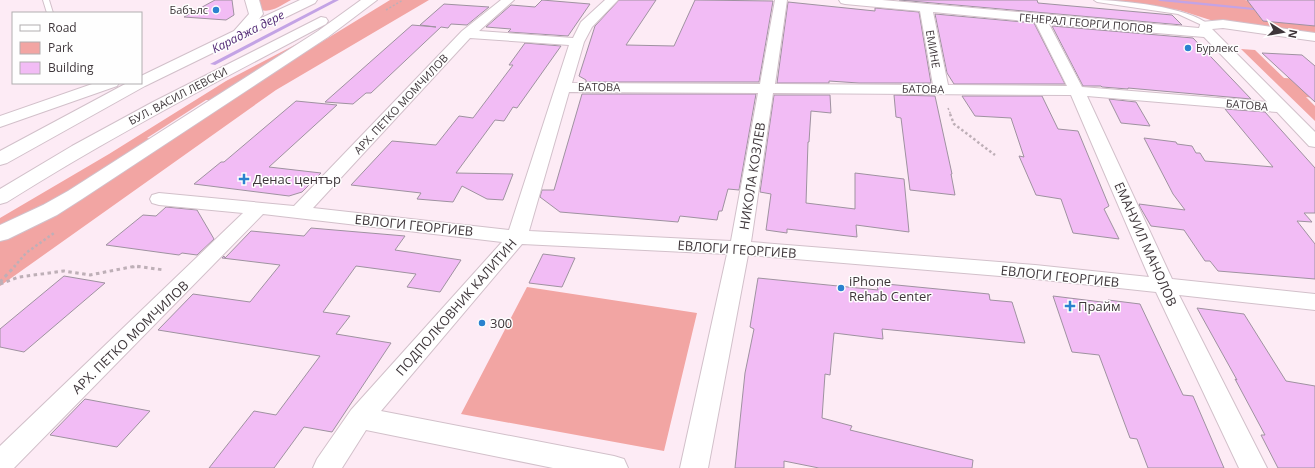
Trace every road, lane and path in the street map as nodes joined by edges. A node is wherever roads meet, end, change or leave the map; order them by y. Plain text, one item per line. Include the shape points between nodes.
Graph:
1 (46, 0) edge
2 (252, 0) edge
3 (361, 0) edge
4 (370, 0) edge
5 (508, 0) edge
6 (612, 0) edge
7 (781, 0) edge
8 (845, 0) edge
9 (1097, 0) edge
10 (305, 2) edge
11 (926, 9) junction
12 (50, 12) edge
13 (1040, 19) junction
14 (1207, 29) junction
15 (240, 33) junction
16 (467, 34) junction
17 (1315, 37) edge
18 (222, 42) junction
19 (577, 42) junction
20 (142, 72) edge
21 (142, 81) edge
22 (108, 84) edge
23 (136, 84) edge
24 (564, 87) junction
25 (766, 88) junction
26 (941, 89) junction
27 (1077, 91) junction
28 (1281, 108) junction
29 (0, 122) edge
30 (1315, 142) edge
31 (995, 155) dead end
32 (0, 159) edge
33 (0, 198) edge
34 (159, 199) dead end
35 (259, 208) junction
36 (299, 212) junction
37 (0, 234) edge
38 (517, 237) junction
39 (739, 248) junction
40 (194, 274) junction
41 (0, 284) edge
42 (1164, 286) junction
43 (1315, 302) edge
44 (360, 418) junction
45 (0, 464) edge
46 (326, 468) edge
47 (614, 468) edge
48 (694, 468) edge
49 (1253, 468) edge

1 - 12 lane
2 - 15 highway via 256,14
3 - 33 highway, БУЛ. ВАСИЛ ЛЕВСКИ via 145,113
4 - 37 highway via 323,34 75,195
5 - 16 street, АРХ. ПЕТКО МОМЧИЛОВ
6 - 19 street, ПОДПОЛКОВНИК КАЛИТИН via 586,25
7 - 25 street, НИКОЛА КОЗЛЕВ
8 - 11 street, ГЕНЕРАЛ ГЕОРГИ ПОПОВ
9 - 14 lane via 1188,14
10 - 15 highway
11 - 13 street, ГЕНЕРАЛ ГЕОРГИ ПОПОВ
11 - 26 street, ЕМИНЕ
13 - 14 street, ГЕНЕРАЛ ГЕОРГИ ПОПОВ
13 - 27 street, ЕМАНУИЛ МАНОЛОВ
14 - 17 street, ГЕНЕРАЛ ГЕОРГИ ПОПОВ via 1223,24
14 - 28 street
15 - 18 highway
16 - 19 street
16 - 36 street, АРХ. ПЕТКО МОМЧИЛОВ
18 - 20 highway
18 - 21 highway
19 - 24 street, ПОДПОЛКОВНИК КАЛИТИН
22 - 29 highway
23 - 32 highway
24 - 25 street, БАТОВА
24 - 38 street, ПОДПОЛКОВНИК КАЛИТИН
25 - 26 street, БАТОВА
25 - 39 street, НИКОЛА КОЗЛЕВ
26 - 27 street, БАТОВА
26 - 31 path via 954,124
27 - 28 street, БАТОВА
27 - 42 street, ЕМАНУИЛ МАНОЛОВ
28 - 30 street
34 - 35 street, ЕВЛОГИ ГЕОРГИЕВ
35 - 36 street, ЕВЛОГИ ГЕОРГИЕВ
35 - 40 street, АРХ. ПЕТКО МОМЧИЛОВ
36 - 38 street, ЕВЛОГИ ГЕОРГИЕВ
38 - 39 street, ЕВЛОГИ ГЕОРГИЕВ
38 - 44 street, ПОДПОЛКОВНИК КАЛИТИН
39 - 42 street, ЕВЛОГИ ГЕОРГИЕВ
39 - 48 street, НИКОЛА КОЗЛЕВ
40 - 41 path via 136,266 90,275 64,271 19,277
40 - 45 street, АРХ. ПЕТКО МОМЧИЛОВ
42 - 43 street, ЕВЛОГИ ГЕОРГИЕВ
42 - 49 street, ЕМАНУИЛ МАНОЛОВ
44 - 46 street, ПОДПОЛКОВНИК КАЛИТИН
44 - 47 street

